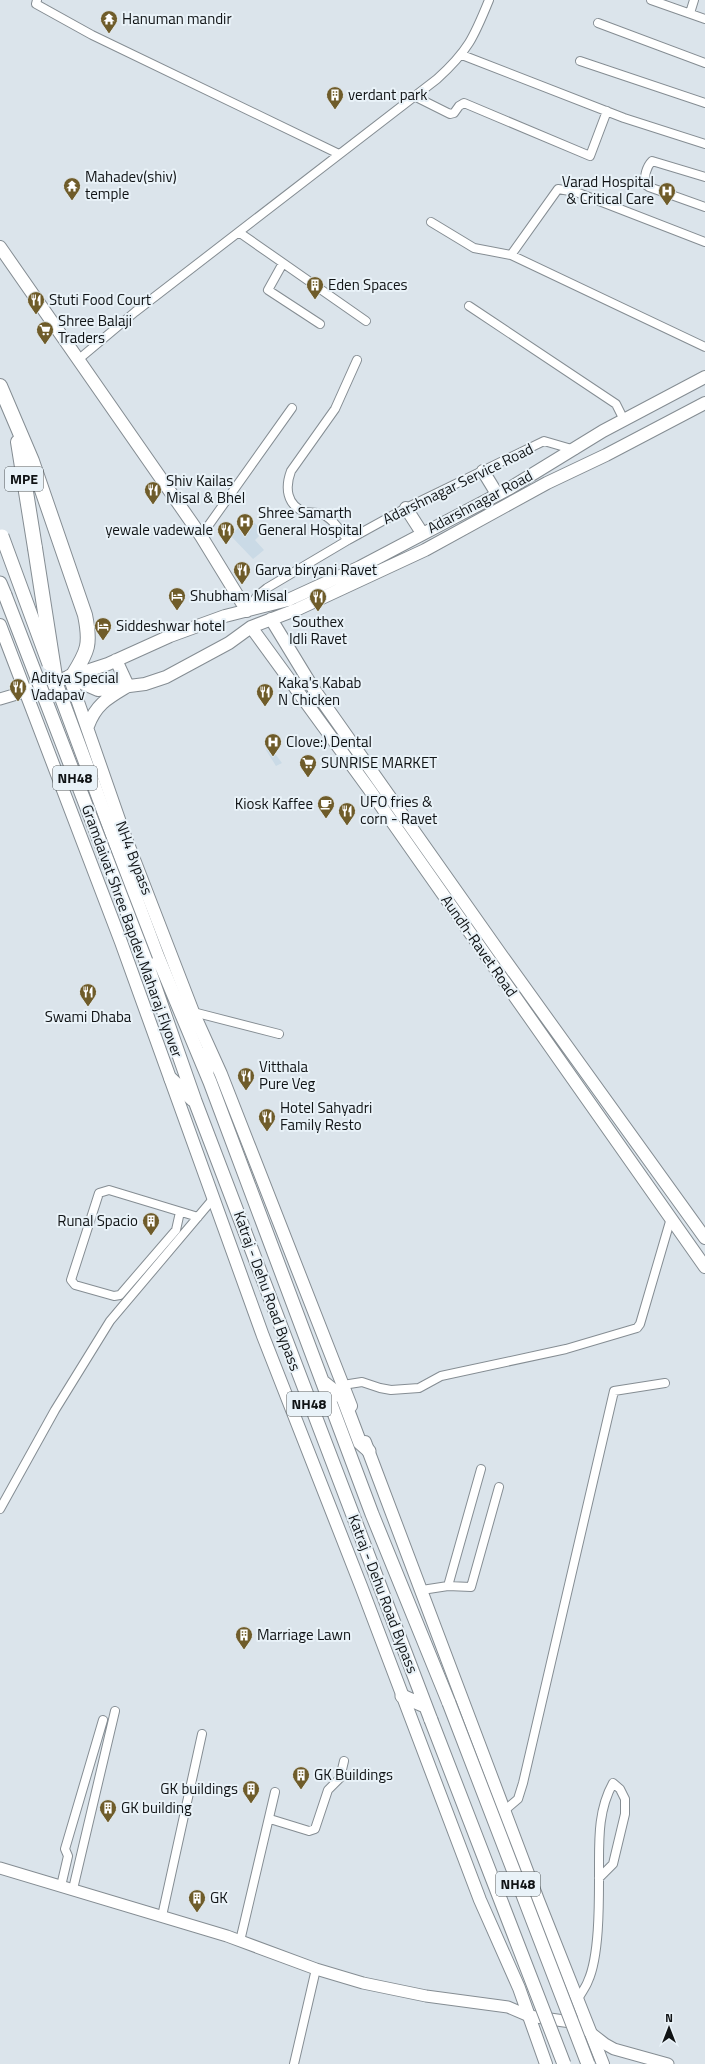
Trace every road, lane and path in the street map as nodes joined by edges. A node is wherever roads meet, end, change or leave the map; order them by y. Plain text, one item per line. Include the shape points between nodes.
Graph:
1 (37, 0) edge
2 (489, 0) edge
3 (694, 0) edge
4 (656, 1) edge
5 (690, 13) junction
6 (705, 19) edge
7 (598, 23) dead end
8 (462, 55) junction
9 (580, 61) dead end
10 (705, 63) edge
11 (414, 96) junction
12 (705, 102) edge
13 (607, 111) junction
14 (705, 144) edge
15 (339, 154) junction
16 (705, 177) edge
17 (705, 207) edge
18 (431, 222) dead end
19 (240, 233) junction
20 (705, 242) edge
21 (0, 246) edge
22 (512, 255) junction
23 (283, 263) junction
24 (469, 306) dead end
25 (366, 321) dead end
26 (320, 324) dead end
27 (705, 347) edge
28 (80, 359) junction
29 (357, 360) dead end
30 (705, 378) edge
31 (0, 386) edge
32 (705, 403) edge
33 (292, 408) dead end
34 (11, 411) junction
35 (624, 420) junction
36 (575, 450) junction
37 (483, 471) junction
38 (497, 494) junction
39 (406, 508) junction
40 (422, 533) junction
41 (1, 534) edge
42 (201, 536) junction
43 (348, 540) junction
44 (2, 589) edge
45 (247, 611) junction
46 (271, 619) junction
47 (0, 625) edge
48 (251, 627) junction
49 (116, 660) junction
50 (71, 676) junction
51 (56, 683) junction
52 (128, 686) junction
53 (27, 691) junction
54 (0, 699) edge
55 (88, 726) junction
56 (152, 958) junction
57 (193, 1012) junction
58 (279, 1034) dead end
59 (203, 1045) junction
60 (171, 1079) junction
61 (195, 1101) junction
62 (213, 1199) junction
63 (180, 1212) junction
64 (198, 1217) junction
65 (671, 1218) junction
66 (705, 1238) edge
67 (705, 1267) edge
68 (321, 1380) junction
69 (665, 1383) dead end
70 (343, 1385) junction
71 (368, 1451) junction
72 (481, 1469) dead end
73 (499, 1488) dead end
74 (0, 1509) edge
75 (448, 1586) junction
76 (422, 1590) junction
77 (402, 1696) junction
78 (425, 1706) junction
79 (116, 1712) dead end
80 (103, 1720) dead end
81 (202, 1734) dead end
82 (344, 1761) dead end
83 (275, 1792) dead end
84 (505, 1810) junction
85 (270, 1819) junction
86 (0, 1868) edge
87 (599, 1878) junction
88 (61, 1886) junction
89 (73, 1889) junction
90 (162, 1916) junction
91 (240, 1941) junction
92 (316, 1969) junction
93 (578, 1999) junction
94 (529, 2016) junction
95 (590, 2031) junction
96 (294, 2064) edge
97 (546, 2064) edge
98 (564, 2064) edge
99 (588, 2064) edge
100 (603, 2064) edge
101 (668, 2064) edge

1 - 15 street via 36,4 92,35
2 - 8 street via 471,43
3 - 5 street
4 - 5 street
5 - 6 street
7 - 10 street
8 - 11 street via 437,79
8 - 13 street
9 - 12 street
11 - 13 street via 450,114 464,103 590,156
11 - 15 street
13 - 14 street
15 - 19 street
16 - 17 street via 652,161 644,180 649,187
18 - 22 street via 474,248
19 - 23 street
19 - 28 street via 135,312
20 - 22 street via 576,192 558,189
21 - 28 main road
22 - 27 street
23 - 25 street
23 - 26 street via 268,290
24 - 35 street via 616,404
28 - 42 main road
29 - 43 street via 335,409 291,470 287,481 291,502 305,512 321,514 330,519
30 - 35 main road, Adarshnagar Road
31 - 34 highway, MPE
32 - 46 main road, Adarshnagar Road via 606,456 547,483 425,550
33 - 42 street
34 - 50 highway via 32,461 85,615 88,629 86,656
34 - 51 highway, MPE, bridge via 19,445
35 - 36 main road, Adarshnagar Road
36 - 37 street, Adarshnagar Service Road via 544,441
36 - 38 main road, Adarshnagar Road
37 - 38 main road
37 - 39 street, Adarshnagar Service Road
38 - 40 main road, Adarshnagar Road
39 - 40 main road
39 - 43 street, Adarshnagar Service Road
40 - 45 main road, Adarshnagar Road via 366,564 288,600
41 - 51 highway, Gramdaivat Shree Bapdev Maharaj Flyover / NH48, bridge
42 - 45 main road
43 - 45 street, Adarshnagar Service Road via 267,588 257,596
44 - 56 highway, Gramdaivat Shree Bapdev Maharaj Flyover / NH48, bridge
45 - 49 main road, Adarshnagar Road via 225,616 170,636
46 - 48 main road, Adarshnagar Road
46 - 66 main road, Aundh-Ravet Road via 314,688 502,956
47 - 53 main road
48 - 52 main road via 229,643 166,677
48 - 65 main road, Aundh-Ravet Road via 369,789
49 - 50 main road, Adarshnagar Road
49 - 52 main road
50 - 52 main road via 98,690
50 - 53 main road, Adarshnagar Road
50 - 55 main road, NH4 Bypass
51 - 56 highway, Gramdaivat Shree Bapdev Maharaj Flyover / NH48
52 - 55 main road via 104,701 93,712
53 - 54 main road
53 - 60 main road
55 - 57 main road, NH4 Bypass via 123,831
56 - 59 highway, Gramdaivat Shree Bapdev Maharaj Flyover / NH48
56 - 61 highway, Gramdaivat Shree Bapdev Maharaj Flyover / NH48
57 - 58 street
57 - 59 main road, NH4 Bypass
59 - 68 highway, Katraj - Dehu Road Bypass / NH48 via 207,1074
59 - 70 main road, NH4 Bypass via 221,1074
60 - 61 highway
60 - 62 main road
61 - 78 highway, Katraj - Dehu Road Bypass / NH48
62 - 64 street
62 - 77 main road
63 - 63 street via 109,1190 99,1193 71,1280 75,1285 114,1296 120,1295 176,1230
63 - 64 street
64 - 74 street via 110,1321 55,1410
65 - 67 main road, Aundh-Ravet Road
65 - 70 street via 640,1324 636,1328 566,1349 440,1376 419,1388 390,1390 362,1382
68 - 71 highway via 343,1398 360,1443
68 - 99 highway, NH48, bridge
69 - 84 street via 614,1391 523,1783 518,1798
70 - 71 main road, NH4 Bypass
71 - 76 main road, NH4 Bypass
72 - 75 street
73 - 75 street via 470,1587
75 - 76 street
76 - 84 main road, NH4 Bypass
77 - 78 highway
77 - 94 main road via 480,1900
78 - 98 highway, NH48, bridge
79 - 89 street
80 - 88 street via 65,1849 68,1856
81 - 90 street
82 - 85 street via 340,1778 328,1790 315,1829 309,1830
83 - 85 street
84 - 93 main road, NH4 Bypass
85 - 91 street
86 - 88 main road
87 - 87 street via 600,1820 605,1797 613,1783 620,1789 625,1814 613,1864
87 - 93 street via 600,1899 592,1968
88 - 89 main road
89 - 90 main road
90 - 91 main road
91 - 92 main road
92 - 94 main road via 363,1983 426,1996 508,2007
92 - 96 street
93 - 95 main road, NH4 Bypass
94 - 95 main road via 578,2023
94 - 97 main road
95 - 100 main road, NH4 Bypass
95 - 101 main road via 614,2048

